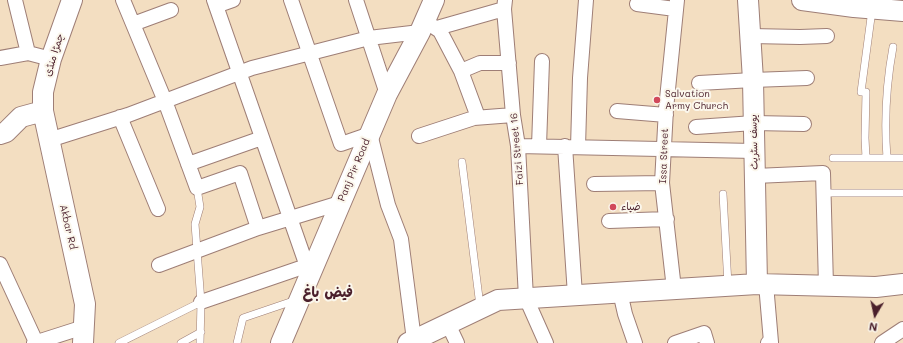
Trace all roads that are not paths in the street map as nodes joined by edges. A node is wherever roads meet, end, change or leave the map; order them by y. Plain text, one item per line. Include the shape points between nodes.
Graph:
1 (15, 0) edge
2 (72, 0) edge
3 (123, 0) edge
4 (233, 0) edge
5 (290, 0) edge
6 (356, 0) edge
7 (434, 0) edge
8 (586, 0) edge
9 (748, 0) edge
10 (802, 0) edge
11 (215, 3) edge
12 (637, 4) dead end
13 (505, 5) edge
14 (676, 5) edge
15 (872, 8) junction
16 (171, 10) dead end
17 (903, 11) edge
18 (133, 24) junction
19 (428, 27) junction
20 (751, 36) junction
21 (827, 36) dead end
22 (369, 38) junction
23 (893, 46) dead end
24 (28, 53) junction
25 (309, 53) junction
26 (0, 58) edge
27 (51, 59) junction
28 (542, 61) dead end
29 (509, 63) junction
30 (460, 71) junction
31 (240, 73) junction
32 (806, 78) dead end
33 (753, 80) junction
34 (699, 83) dead end
35 (387, 94) junction
36 (165, 101) junction
37 (43, 111) junction
38 (617, 111) dead end
39 (513, 115) junction
40 (666, 115) junction
41 (120, 117) junction
42 (478, 117) junction
43 (754, 123) junction
44 (804, 124) dead end
45 (696, 127) dead end
46 (0, 134) edge
47 (370, 134) junction
48 (419, 136) dead end
49 (262, 138) junction
50 (49, 140) junction
51 (518, 146) junction
52 (539, 146) junction
53 (572, 147) junction
54 (664, 149) junction
55 (754, 151) junction
56 (833, 158) dead end
57 (866, 158) junction
58 (887, 158) junction
59 (903, 158) edge
60 (462, 162) dead end
61 (188, 164) junction
62 (755, 176) junction
63 (662, 183) junction
64 (594, 184) dead end
65 (197, 188) junction
66 (824, 193) junction
67 (903, 193) edge
68 (723, 194) dead end
69 (340, 203) junction
70 (158, 209) dead end
71 (290, 218) junction
72 (667, 219) junction
73 (609, 221) dead end
74 (258, 228) junction
75 (197, 250) junction
76 (0, 264) edge
77 (160, 265) dead end
78 (308, 270) junction
79 (761, 284) junction
80 (903, 284) edge
81 (728, 286) junction
82 (826, 286) junction
83 (674, 289) junction
84 (620, 292) junction
85 (575, 295) junction
86 (300, 298) junction
87 (526, 298) junction
88 (202, 302) junction
89 (480, 308) junction
90 (448, 324) junction
91 (903, 329) edge
92 (200, 332) junction
93 (84, 335) edge
94 (411, 342) edge
95 (35, 343) edge
96 (119, 343) edge
97 (181, 343) edge
98 (200, 343) edge
99 (237, 343) edge
100 (281, 343) edge
101 (457, 343) edge
102 (546, 343) edge
103 (635, 343) edge
104 (675, 343) edge
105 (707, 343) edge
106 (768, 343) edge
107 (882, 343) edge

1 - 24 street
2 - 27 street, چمڑا منڈی
3 - 18 street
4 - 11 street
5 - 25 street
6 - 22 street
7 - 19 street, Panj Pir Road
8 - 53 street
9 - 20 street, یوسف سٹریٹ
10 - 15 street
11 - 31 street
12 - 14 street
13 - 19 street
13 - 29 street, Faizi Street 16
14 - 40 street, Issa Street
15 - 17 street
15 - 57 lane via 861,92 866,92
16 - 18 street
18 - 36 street
19 - 22 street
19 - 30 street via 440,31
19 - 35 street, Panj Pir Road
20 - 21 street
20 - 33 street, یوسف سٹریٹ
22 - 25 street
22 - 35 street
23 - 58 lane via 885,121
24 - 26 street
24 - 27 street
25 - 31 street
25 - 47 street via 341,144
27 - 37 street, چمڑا منڈی via 43,92
28 - 52 street
29 - 30 street via 480,63
29 - 39 street, Faizi Street 16
30 - 42 street
31 - 36 street
31 - 49 street
32 - 33 street
33 - 34 street
33 - 43 street, یوسف سٹریٹ
35 - 47 street, Panj Pir Road
36 - 41 street
36 - 61 street
37 - 46 street via 21,117 6,132
37 - 50 street, Akbar Rd
38 - 40 street
39 - 42 street
39 - 51 street, Faizi Street 16
40 - 54 street, Issa Street
41 - 50 street
41 - 70 street
42 - 48 street
43 - 44 street
43 - 45 street
43 - 55 street, یوسف سٹریٹ
47 - 69 street, Panj Pir Road
47 - 94 street via 388,205 401,239
49 - 61 street
49 - 71 street
50 - 93 street, Akbar Rd via 85,304
51 - 52 street
51 - 87 street, Faizi Street 16
52 - 53 street
53 - 54 street
53 - 85 street
54 - 55 street
54 - 63 street, Issa Street
55 - 62 street, یوسف سٹریٹ
56 - 57 lane
57 - 58 lane
58 - 59 lane
60 - 89 lane
61 - 65 street
62 - 66 street via 823,174
62 - 79 street, یوسف سٹریٹ
63 - 64 street
63 - 72 street, Issa Street
65 - 74 street via 240,173
65 - 75 lane via 200,207 195,224
66 - 67 lane
66 - 82 street
68 - 81 lane
69 - 71 street
69 - 78 street, Panj Pir Road
71 - 74 street
71 - 78 street
72 - 73 street
72 - 83 street, Issa Street
74 - 75 street
75 - 77 street
75 - 88 lane
76 - 95 street
78 - 86 street, Panj Pir Road
78 - 88 street
79 - 81 street
79 - 82 street
79 - 106 street via 771,342
80 - 82 street via 876,287
81 - 83 street
83 - 84 street
84 - 85 street
84 - 103 street
85 - 87 street
86 - 99 lane via 243,318
86 - 100 street, Panj Pir Road
87 - 89 street via 498,300
87 - 102 street
88 - 92 lane
88 - 96 lane
89 - 90 street
90 - 94 street
90 - 101 street
91 - 107 street
92 - 97 lane
92 - 98 lane
93 - 95 street
104 - 105 street via 704,333

